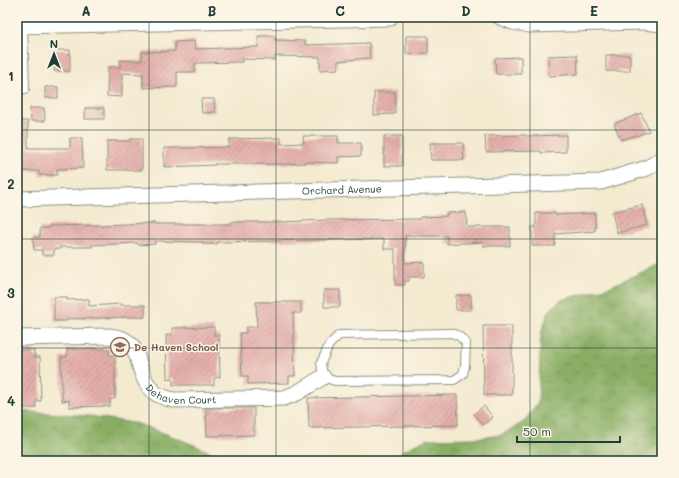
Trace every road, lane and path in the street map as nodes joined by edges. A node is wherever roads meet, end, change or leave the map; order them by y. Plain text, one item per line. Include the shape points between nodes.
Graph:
1 (500, 17) edge
2 (390, 18) dead end
3 (158, 20) edge
4 (29, 24) edge
5 (662, 24) edge
6 (21, 60) edge
7 (17, 89) edge
8 (662, 159) edge
9 (17, 199) edge
10 (17, 338) edge
11 (323, 377) junction

1 - 5 street via 530,25 644,22
2 - 3 street
3 - 4 street
4 - 6 lane
6 - 7 lane via 25,89
8 - 9 street, Orchard Avenue via 647,168 601,182
10 - 11 street, Dehaven Court via 115,336 124,339 135,349 149,386 160,396 174,400 284,398
11 - 11 lane via 335,380 454,380 463,374 466,343 452,333 339,335 329,345 321,363

